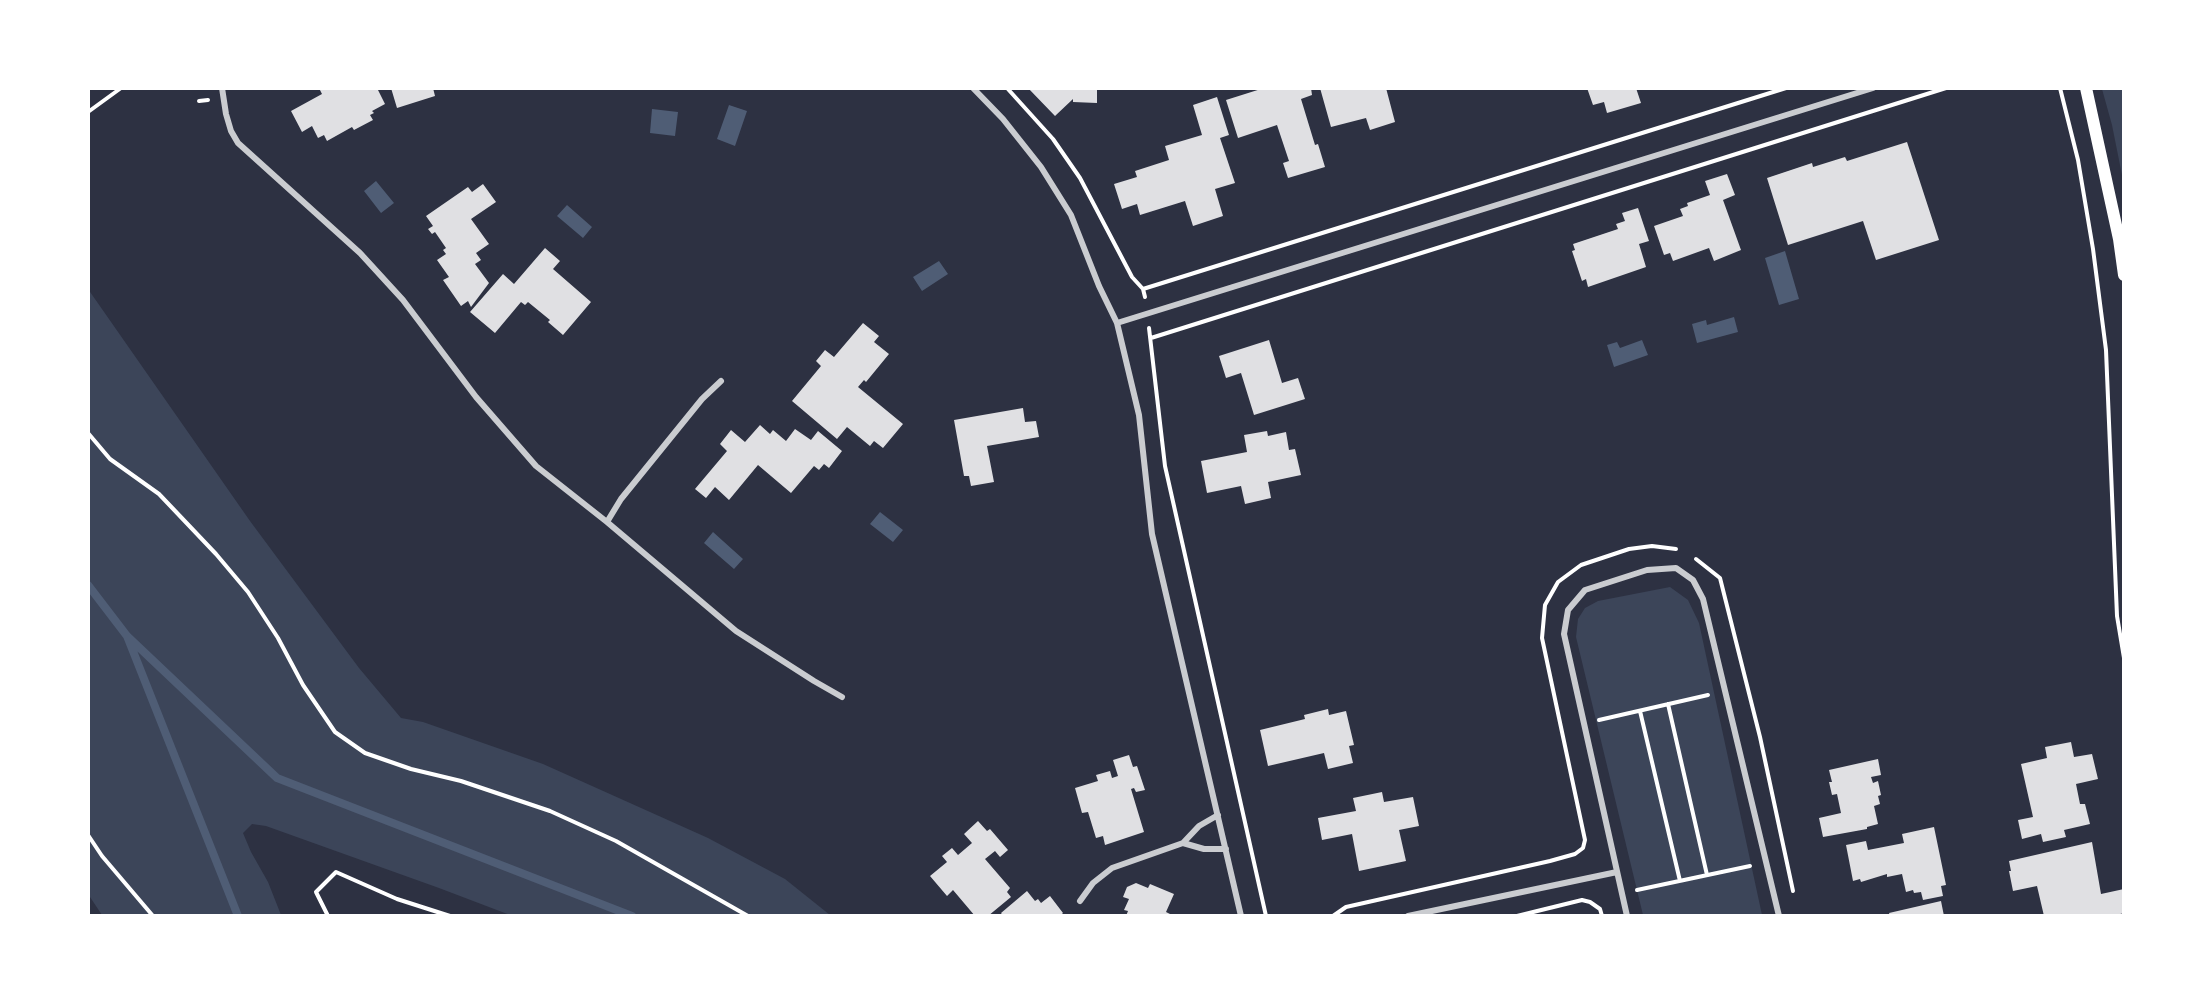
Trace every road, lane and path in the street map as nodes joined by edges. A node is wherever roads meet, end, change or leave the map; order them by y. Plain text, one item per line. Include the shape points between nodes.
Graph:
1 (121, 88) edge
2 (222, 88) edge
3 (973, 88) edge
4 (1007, 88) edge
5 (1786, 88) edge
6 (1873, 88) edge
7 (1946, 88) edge
8 (2060, 88) edge
9 (2086, 88) edge
10 (88, 112) edge
11 (2124, 275) edge
12 (1148, 315) junction
13 (1117, 323) junction
14 (1151, 338) junction
15 (721, 381) dead end
16 (88, 433) edge
17 (607, 522) junction
18 (1686, 554) dead end
19 (1694, 558) dead end
20 (2124, 658) edge
21 (1747, 686) junction
22 (1726, 691) junction
23 (842, 697) dead end
24 (1668, 704) junction
25 (1640, 711) junction
26 (1584, 723) junction
27 (1561, 728) junction
28 (1218, 815) junction
29 (88, 835) edge
30 (1183, 843) junction
31 (1226, 849) junction
32 (1786, 859) junction
33 (1766, 862) junction
34 (1617, 872) junction
35 (1707, 875) junction
36 (1680, 881) junction
37 (1794, 893) dead end
38 (1622, 894) junction
39 (1080, 901) dead end
40 (1600, 909) junction
41 (153, 915) edge
42 (328, 915) edge
43 (450, 915) edge
44 (748, 915) edge
45 (1241, 915) edge
46 (1266, 915) edge
47 (1333, 915) edge
48 (1408, 915) edge
49 (1517, 915) edge
50 (1602, 915) edge
51 (1627, 915) edge
52 (1779, 915) edge

1 - 10 path
2 - 17 street via 228,122 238,143 360,253 403,300 476,397 536,466
3 - 13 street via 1041,167 1071,215
4 - 5 path via 1053,139 1080,178 1132,277 1143,289
6 - 12 street
7 - 14 path
8 - 20 path via 2078,160 2106,350 2117,616
9 - 11 main road
12 - 13 street
12 - 14 path
13 - 28 street via 1139,415 1152,534
14 - 46 path via 1165,466
15 - 17 street via 621,499
16 - 44 path via 110,459 159,494 248,592 335,732 365,753 549,811 616,841
17 - 23 street via 736,631
18 - 27 path via 1652,546 1629,549 1581,565 1558,582 1545,605 1542,638
19 - 21 path via 1720,578
21 - 22 path
21 - 32 path
22 - 24 path
22 - 26 street via 1703,599 1693,580 1676,568 1647,570 1585,590 1568,610 1564,634
22 - 33 street
24 - 25 path
24 - 35 path
25 - 26 path
25 - 36 path
26 - 27 path
26 - 34 street
27 - 47 path via 1585,840 1583,849 1550,861 1346,907
28 - 30 street via 1198,826
28 - 31 street
29 - 41 path
30 - 31 street via 1204,849
30 - 39 street via 1112,868 1093,883
31 - 45 street
32 - 33 path
32 - 37 path
33 - 35 path
33 - 52 street
34 - 38 street
34 - 48 street
35 - 36 path
36 - 38 path
38 - 40 path
38 - 51 street
40 - 49 path via 1582,900
40 - 50 path
42 - 43 path via 316,892 336,872 398,899

